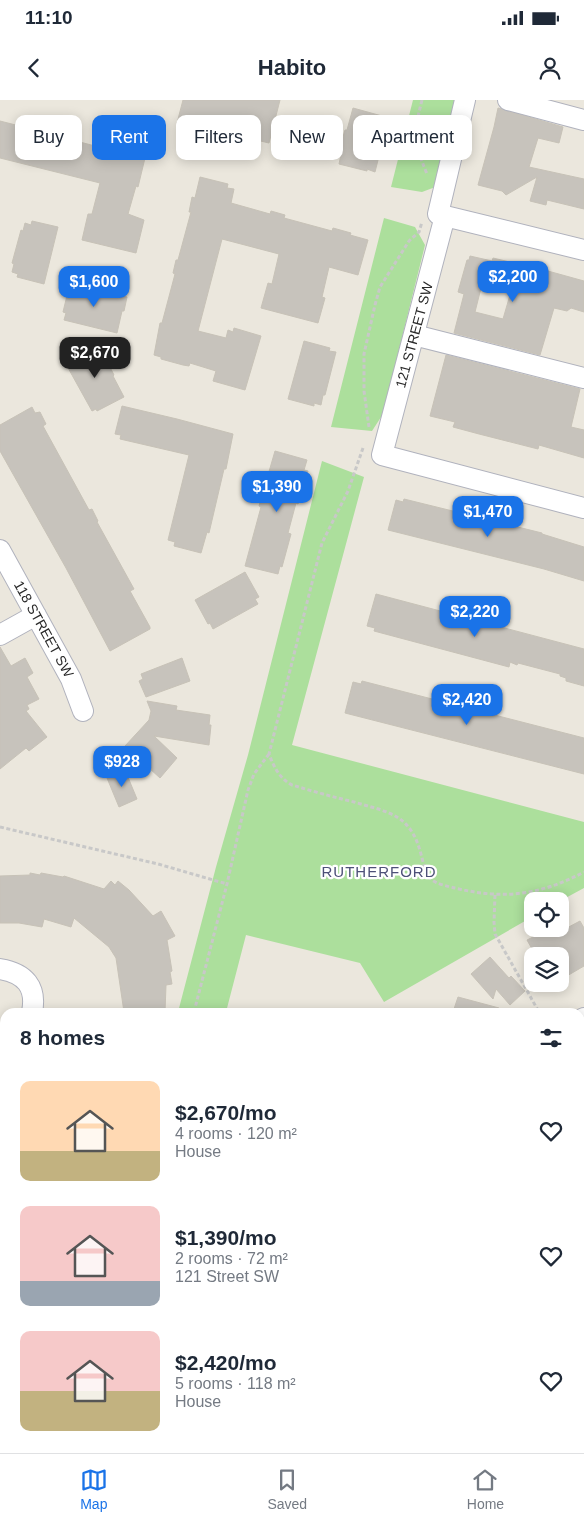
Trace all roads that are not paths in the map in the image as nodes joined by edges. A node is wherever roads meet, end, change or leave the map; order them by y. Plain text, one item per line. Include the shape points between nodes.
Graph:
1 (465, 100) edge
2 (508, 100) edge
3 (584, 120) edge
4 (442, 215) junction
5 (584, 250) edge
6 (414, 335) junction
7 (584, 378) edge
8 (584, 508) edge
9 (0, 550) edge
10 (36, 615) junction
11 (0, 635) edge
12 (82, 711) dead end
13 (0, 969) edge
14 (32, 1008) edge

1 - 4 street, 121 STREET SW
2 - 3 street
4 - 5 street
4 - 6 street, 121 STREET SW
6 - 7 street
6 - 8 street, 121 STREET SW via 382,455
9 - 10 street, 118 STREET SW
10 - 11 street
10 - 12 street, 118 STREET SW via 71,679
13 - 14 street via 12,971 26,981 32,992

